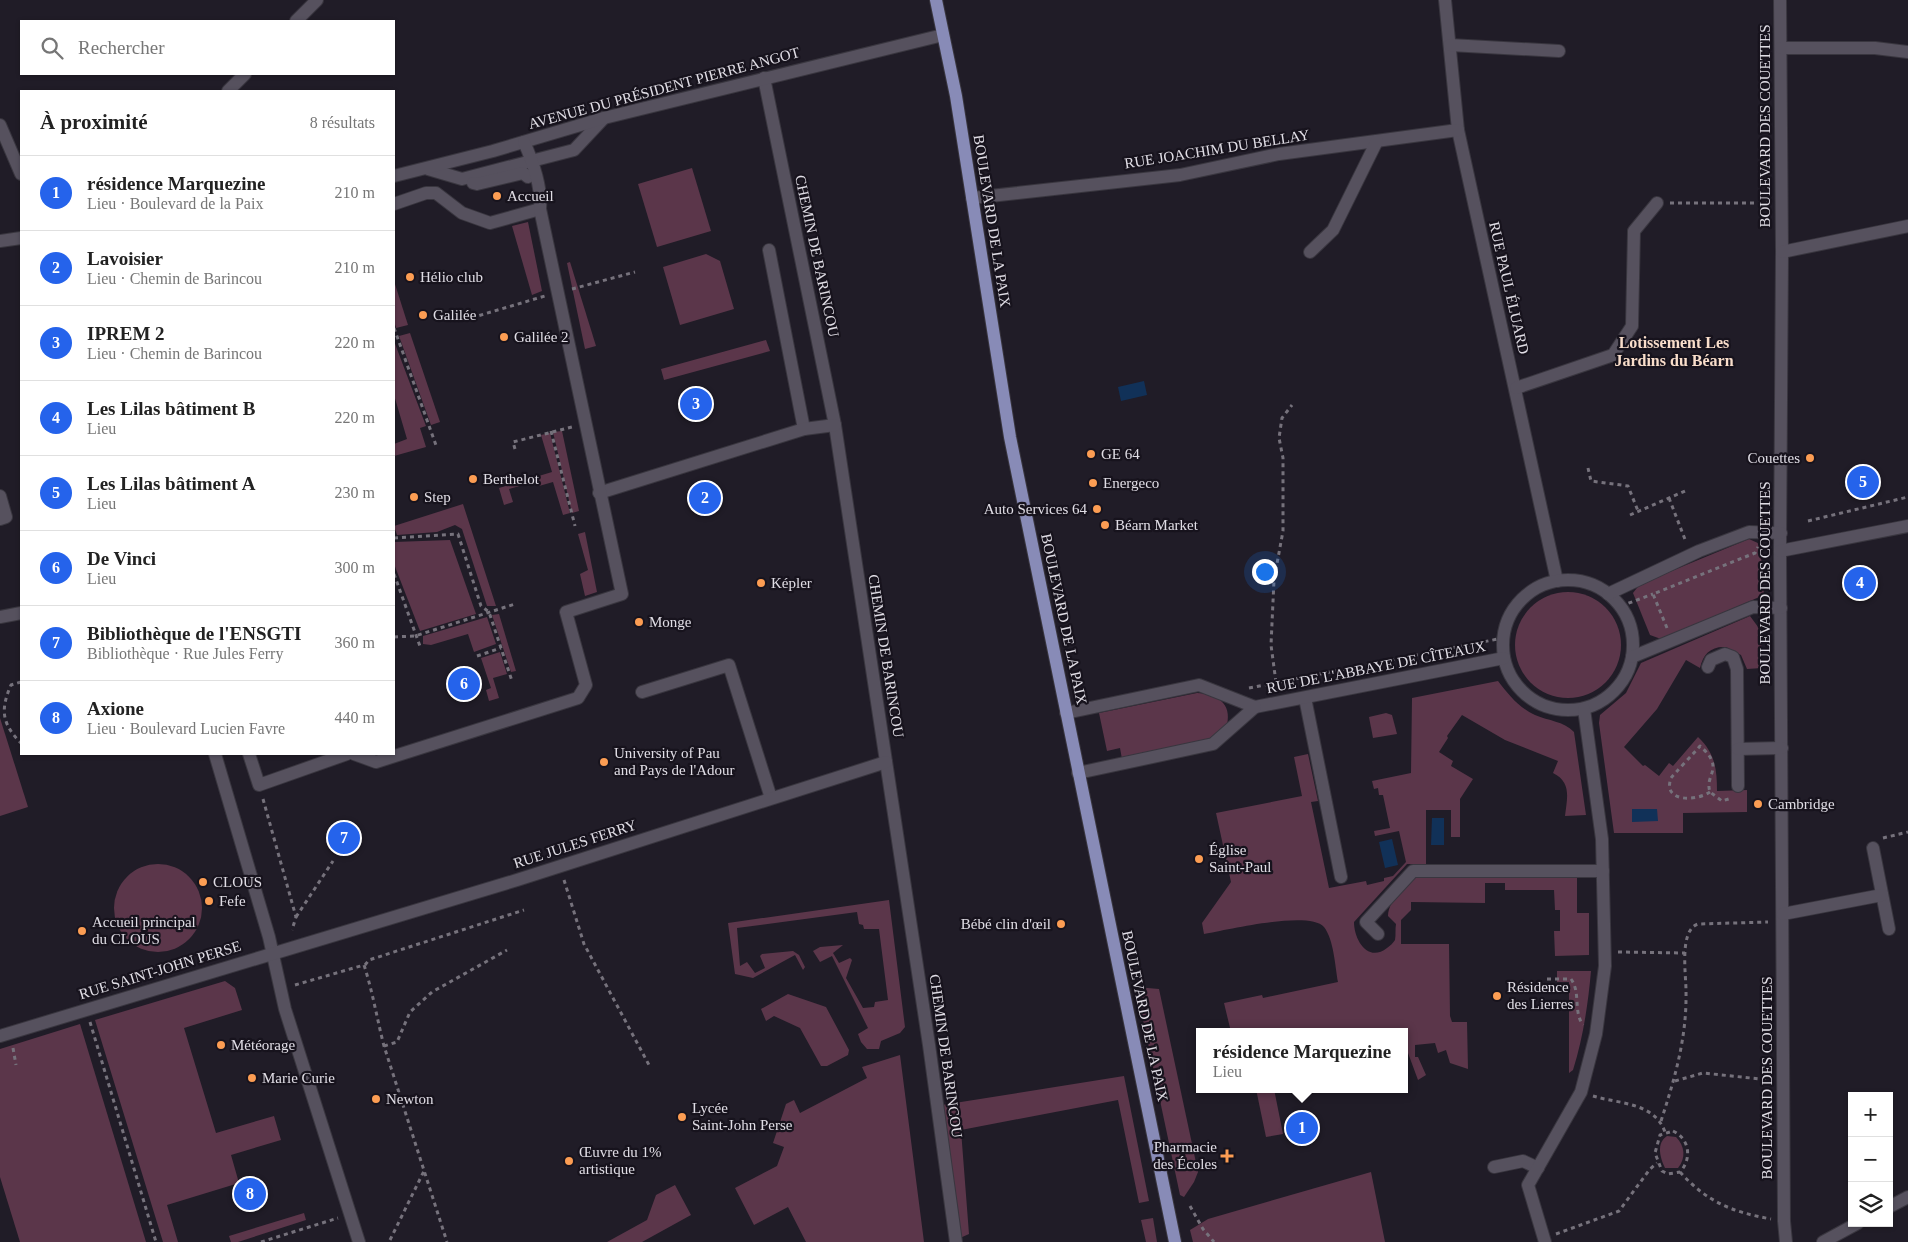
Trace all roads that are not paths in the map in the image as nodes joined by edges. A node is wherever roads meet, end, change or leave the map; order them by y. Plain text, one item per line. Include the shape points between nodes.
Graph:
1 (317, 0) edge
2 (936, 0) edge
3 (1445, 0) edge
4 (1780, 0) edge
5 (297, 20) edge
6 (943, 35) junction
7 (1450, 45) junction
8 (1782, 48) junction
9 (1559, 51) dead end
10 (1908, 52) edge
11 (245, 75) edge
12 (764, 78) junction
13 (229, 90) edge
14 (604, 118) junction
15 (0, 124) edge
16 (1458, 130) junction
17 (1377, 141) junction
18 (524, 142) junction
19 (528, 162) junction
20 (428, 169) junction
21 (20, 172) edge
22 (395, 176) edge
23 (528, 177) junction
24 (462, 179) junction
25 (972, 198) junction
26 (1657, 203) road end
27 (395, 204) edge
28 (540, 209) junction
29 (1908, 226) edge
30 (20, 238) edge
31 (0, 241) edge
32 (768, 250) dead end
33 (1310, 252) dead end
34 (1782, 252) junction
35 (1516, 388) junction
36 (835, 425) junction
37 (804, 429) junction
38 (599, 493) junction
39 (0, 496) edge
40 (0, 519) edge
41 (1908, 526) edge
42 (1781, 533) junction
43 (1780, 551) junction
44 (1557, 581) junction
45 (1608, 594) junction
46 (1781, 608) junction
47 (20, 614) edge
48 (0, 617) edge
49 (1632, 657) junction
50 (1504, 658) junction
51 (1708, 667) dead end
52 (642, 692) dead end
53 (1305, 698) junction
54 (1255, 707) junction
55 (1584, 709) junction
56 (1066, 713) junction
57 (1782, 748) junction
58 (1738, 749) junction
59 (215, 755) edge
60 (249, 755) edge
61 (344, 755) edge
62 (357, 755) edge
63 (886, 762) junction
64 (1078, 773) junction
65 (1738, 786) road end
66 (772, 798) junction
67 (1873, 848) road end
68 (1604, 871) junction
69 (1341, 877) dead end
70 (1882, 894) junction
71 (1783, 918) junction
72 (1889, 929) dead end
73 (1378, 934) dead end
74 (273, 954) junction
75 (0, 1036) edge
76 (1494, 1167) dead end
77 (1538, 1168) junction
78 (1908, 1197) edge
79 (1893, 1205) edge
80 (1850, 1227) edge
81 (1545, 1241) edge
82 (359, 1242) edge
83 (956, 1242) edge
84 (1175, 1242) edge
85 (1786, 1242) edge
86 (1822, 1242) edge

1 - 5 street
2 - 6 main road, BOULEVARD DE LA PAIX
3 - 7 street, RUE PAUL ÉLUARD
4 - 8 street, BOULEVARD DES COUETTES
6 - 12 street, AVENUE DU PRÉSIDENT PIERRE ANGOT
6 - 25 main road, BOULEVARD DE LA PAIX
7 - 9 street
7 - 16 street, RUE PAUL ÉLUARD
8 - 10 street via 1875,48
8 - 34 street, BOULEVARD DES COUETTES
11 - 13 street
12 - 14 street, AVENUE DU PRÉSIDENT PIERRE ANGOT
12 - 36 street, CHEMIN DE BARINCOU
14 - 18 street, AVENUE DU PRÉSIDENT PIERRE ANGOT
14 - 19 street via 574,150
15 - 21 street
16 - 17 street, RUE JOACHIM DU BELLAY
16 - 35 street, RUE PAUL ÉLUARD via 1499,325
17 - 25 street, RUE JOACHIM DU BELLAY via 1279,154 1180,175
17 - 33 street via 1333,230
18 - 19 street
18 - 20 street, AVENUE DU PRÉSIDENT PIERRE ANGOT
19 - 23 street
19 - 24 street
19 - 28 street via 541,198
20 - 22 street, AVENUE DU PRÉSIDENT PIERRE ANGOT
20 - 24 street
23 - 24 street via 523,173 477,184
23 - 28 street
25 - 56 main road, BOULEVARD DE LA PAIX via 1010,436
26 - 35 street via 1634,231 1632,326 1613,355
27 - 28 street via 426,193 436,193 462,213 490,223
28 - 38 street
29 - 34 street
30 - 31 street
32 - 37 street
34 - 42 street, BOULEVARD DES COUETTES
35 - 44 street, RUE PAUL ÉLUARD
36 - 37 street
36 - 63 street, CHEMIN DE BARINCOU
37 - 38 street
38 - 62 street via 622,594 566,612 586,685 578,698 376,762
39 - 40 street via 6,517
41 - 43 street
42 - 43 street, BOULEVARD DES COUETTES
42 - 45 street via 1749,532 1699,551
43 - 46 street, BOULEVARD DES COUETTES
44 - 45 street via 1575,580
44 - 50 street via 1537,588 1521,600 1509,618 1503,638
45 - 49 street via 1621,606 1629,622 1633,639
46 - 49 street via 1753,607
46 - 57 street, BOULEVARD DES COUETTES
47 - 48 street
49 - 55 street via 1616,690 1601,702
50 - 53 street, RUE DE L'ABBAYE DE CÎTEAUX
50 - 55 street via 1510,674 1523,692 1541,704 1562,710
51 - 58 street via 1711,660 1721,654 1729,655 1736,662
52 - 66 street via 728,665
53 - 54 street, RUE DE L'ABBAYE DE CÎTEAUX
53 - 69 street
54 - 56 street, RUE DE L'ABBAYE DE CÎTEAUX via 1199,685
54 - 64 street, RUE DE L'ABBAYE DE CÎTEAUX via 1213,744
55 - 68 street
56 - 64 main road, BOULEVARD DE LA PAIX
57 - 58 street
57 - 71 street, BOULEVARD DES COUETTES
58 - 65 street
59 - 74 street
60 - 61 street via 259,785
63 - 66 street, RUE JULES FERRY
63 - 83 street, CHEMIN DE BARINCOU
64 - 84 main road, BOULEVARD DE LA PAIX
66 - 74 street, RUE JULES FERRY
67 - 70 street
68 - 73 street via 1413,871 1366,922
68 - 77 street via 1606,952 1596,1034 1580,1092
70 - 71 street
70 - 72 street
71 - 85 street, BOULEVARD DES COUETTES
74 - 75 street, RUE SAINT-JOHN PERSE
74 - 82 street via 280,990
76 - 77 street via 1523,1161
77 - 81 street via 1528,1185
78 - 79 street
80 - 86 street

